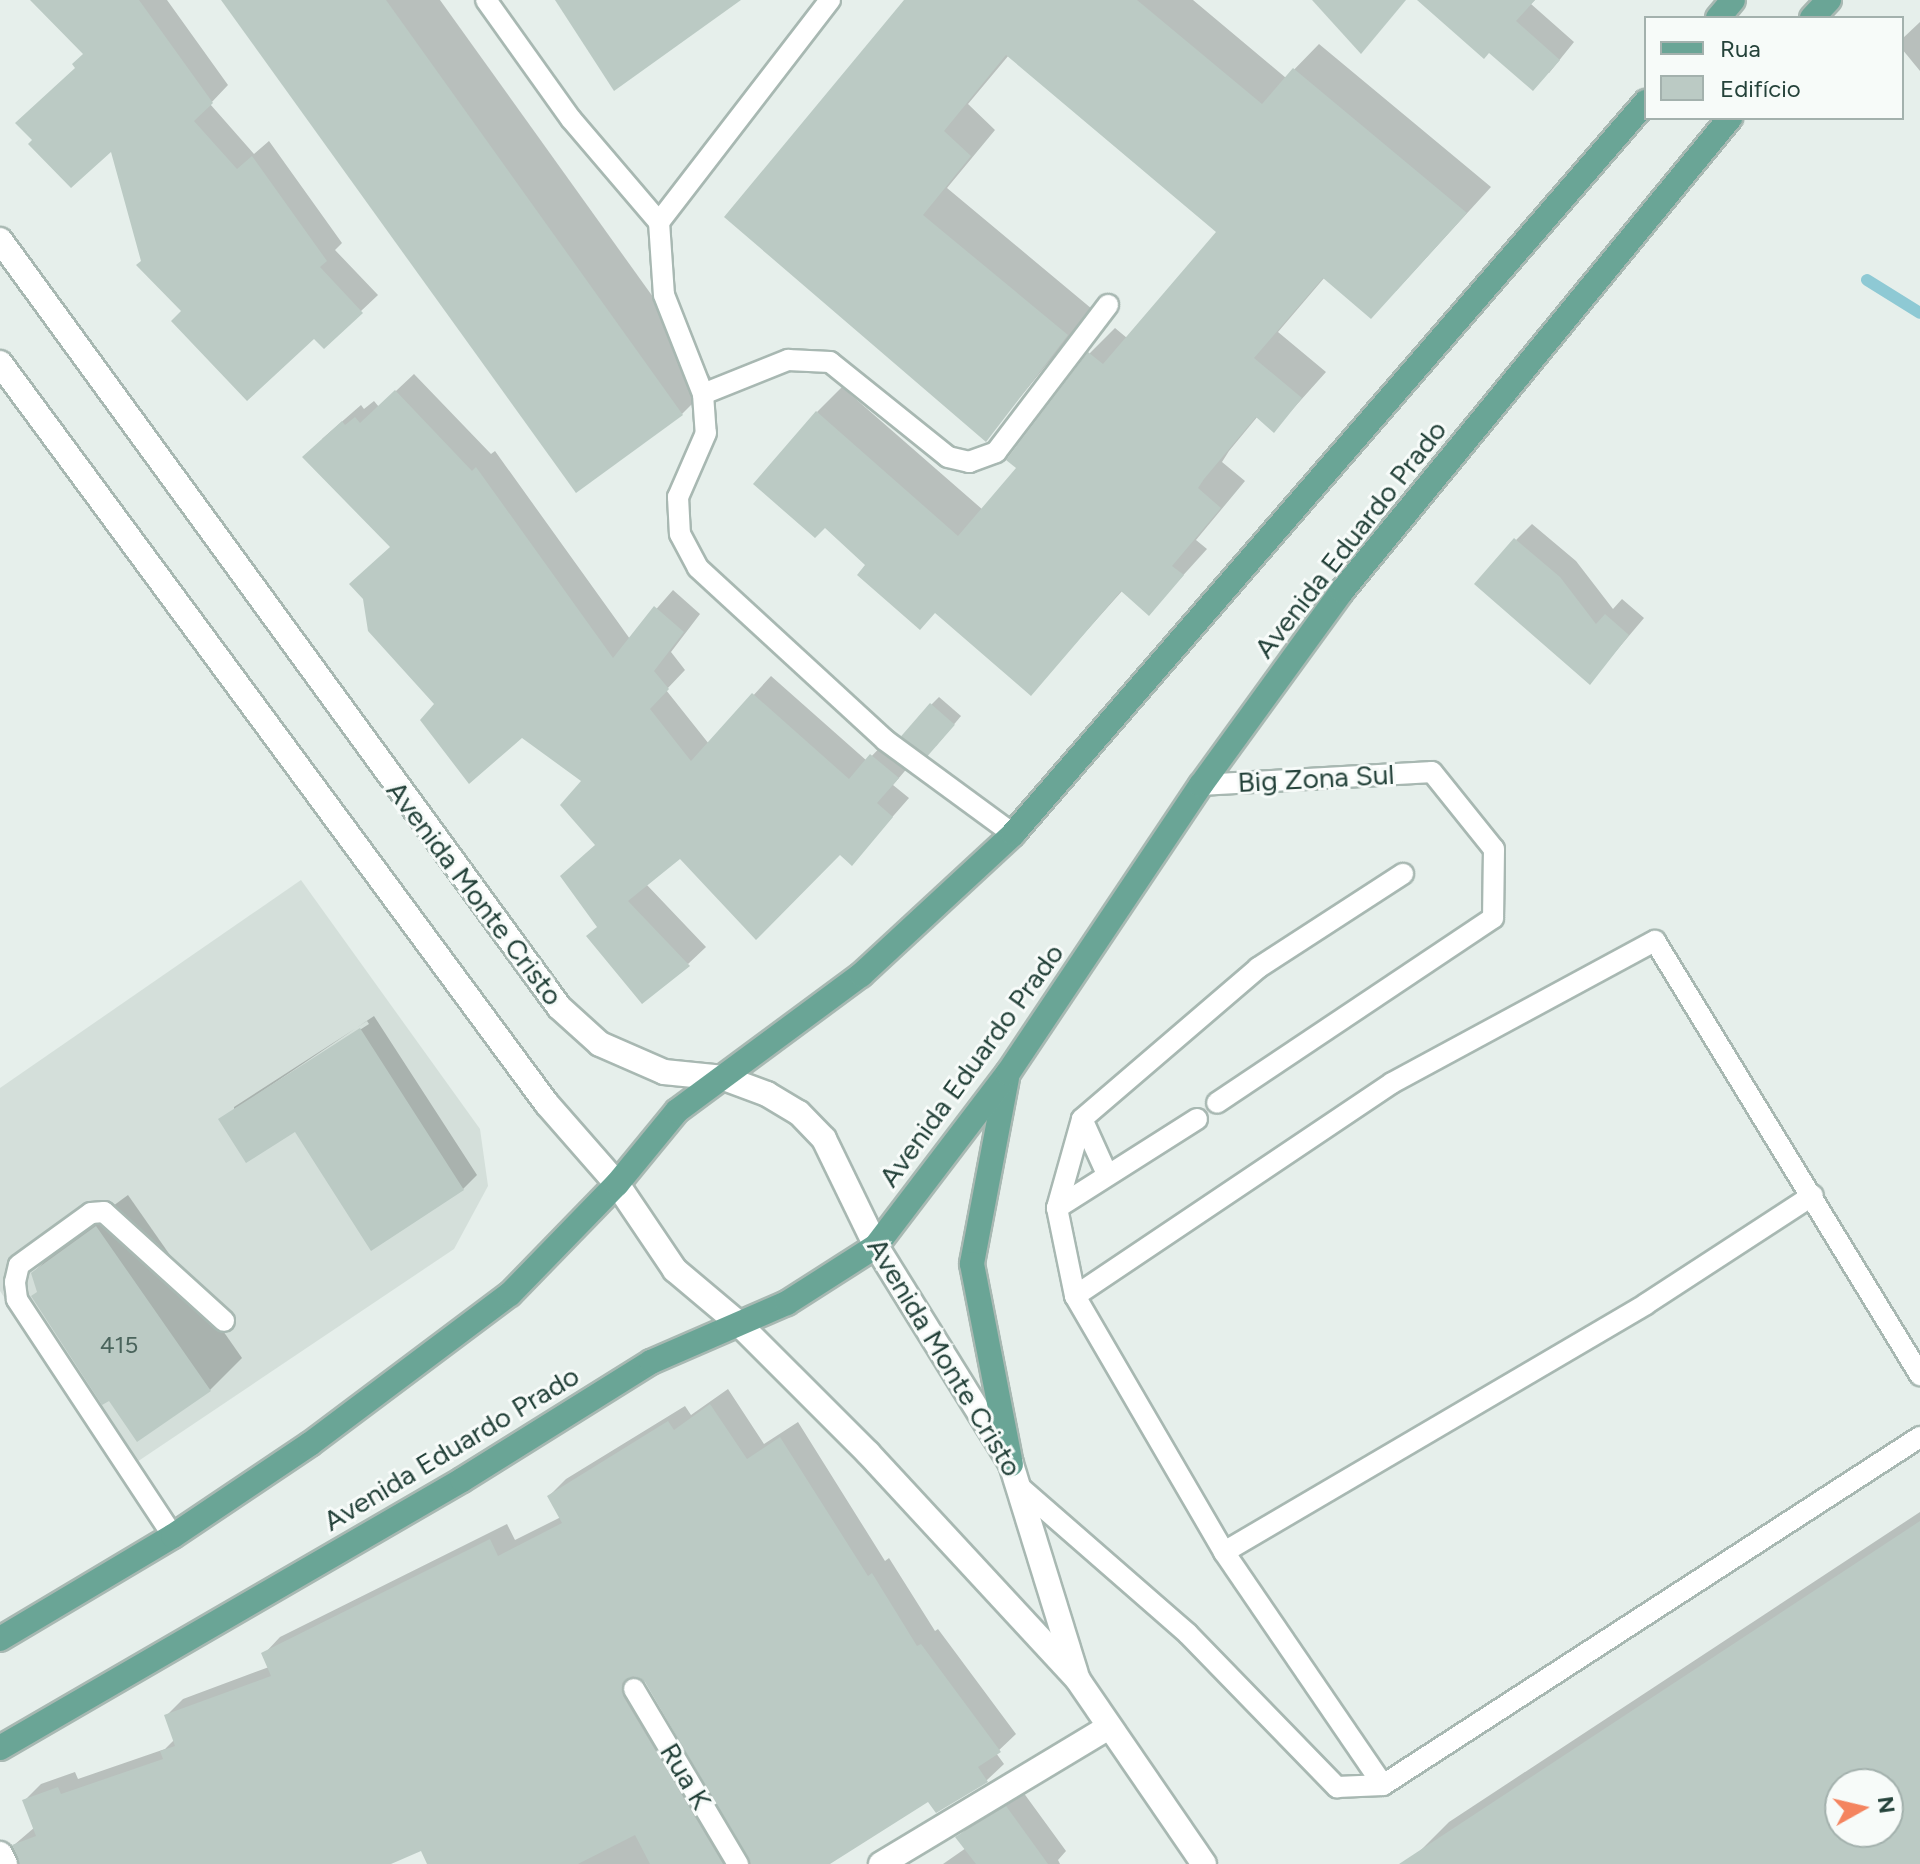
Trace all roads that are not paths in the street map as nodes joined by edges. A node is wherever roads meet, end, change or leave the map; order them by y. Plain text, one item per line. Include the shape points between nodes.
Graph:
1 (486, 0) edge
2 (830, 0) edge
3 (1733, 0) edge
4 (1829, 0) edge
5 (1720, 16) edge
6 (1814, 16) edge
7 (1644, 104) edge
8 (1728, 120) edge
9 (659, 222) junction
10 (0, 240) edge
11 (1108, 305) dead end
12 (0, 363) edge
13 (703, 394) junction
14 (1201, 785) junction
15 (1013, 834) junction
16 (1403, 874) dead end
17 (1008, 1073) junction
18 (724, 1078) junction
19 (1217, 1103) dead end
20 (1082, 1119) junction
21 (1197, 1119) dead end
22 (1107, 1174) junction
23 (617, 1184) junction
24 (1813, 1195) junction
25 (1057, 1208) junction
26 (876, 1246) junction
27 (1075, 1296) junction
28 (224, 1321) dead end
29 (738, 1323) junction
30 (1920, 1375) edge
31 (1920, 1437) edge
32 (1011, 1464) junction
33 (1022, 1489) junction
34 (173, 1536) junction
35 (1224, 1552) junction
36 (0, 1639) edge
37 (1078, 1680) junction
38 (634, 1689) dead end
39 (1109, 1727) junction
40 (0, 1748) edge
41 (1383, 1785) junction
42 (0, 1854) edge
43 (5, 1864) edge
44 (738, 1864) edge
45 (881, 1864) edge
46 (1204, 1864) edge

1 - 9 lane via 571,119
2 - 9 lane
3 - 5 main road
4 - 6 main road
7 - 15 main road, Avenida Eduardo Prado
8 - 14 main road, Avenida Eduardo Prado via 1342,591
9 - 13 lane via 664,295
10 - 18 main road, Avenida Monte Cristo via 559,1007 600,1044 651,1066
11 - 13 lane via 996,452 969,462 948,457 830,362 788,360
12 - 23 main road, Avenida Monte Cristo via 547,1104
13 - 15 lane via 706,433 678,497 680,534 698,568 885,740
14 - 17 main road, Avenida Eduardo Prado
14 - 19 lane, Big Zona Sul via 1432,772 1494,849 1493,918
15 - 18 main road, Avenida Eduardo Prado via 861,975
16 - 20 lane via 1258,968
17 - 26 main road, Avenida Eduardo Prado
17 - 32 main road via 972,1264
18 - 23 main road, Avenida Eduardo Prado via 677,1111
18 - 26 main road, Avenida Monte Cristo via 789,1107 824,1139
20 - 22 lane
20 - 25 lane
21 - 22 lane
22 - 25 lane
23 - 29 main road, Avenida Monte Cristo via 675,1270
23 - 34 main road, Avenida Eduardo Prado via 510,1294 310,1444
24 - 27 lane via 1655,941 1392,1083
24 - 30 lane
24 - 35 lane via 1646,1304
25 - 27 lane
26 - 29 main road, Avenida Eduardo Prado via 831,1279
26 - 32 main road, Avenida Monte Cristo
27 - 35 lane
28 - 34 lane via 104,1212 91,1213 19,1265 17,1299
29 - 37 main road, Avenida Monte Cristo via 868,1453
29 - 40 main road, Avenida Eduardo Prado via 651,1362 462,1480
31 - 41 lane
32 - 33 main road, Avenida Monte Cristo
33 - 37 main road, Avenida Monte Cristo
33 - 41 lane via 1188,1634 1337,1787
34 - 36 main road, Avenida Eduardo Prado
35 - 41 lane
37 - 39 main road, Avenida Monte Cristo
38 - 44 lane, Rua K
39 - 45 main road
39 - 46 main road, Avenida Monte Cristo
42 - 43 main road

